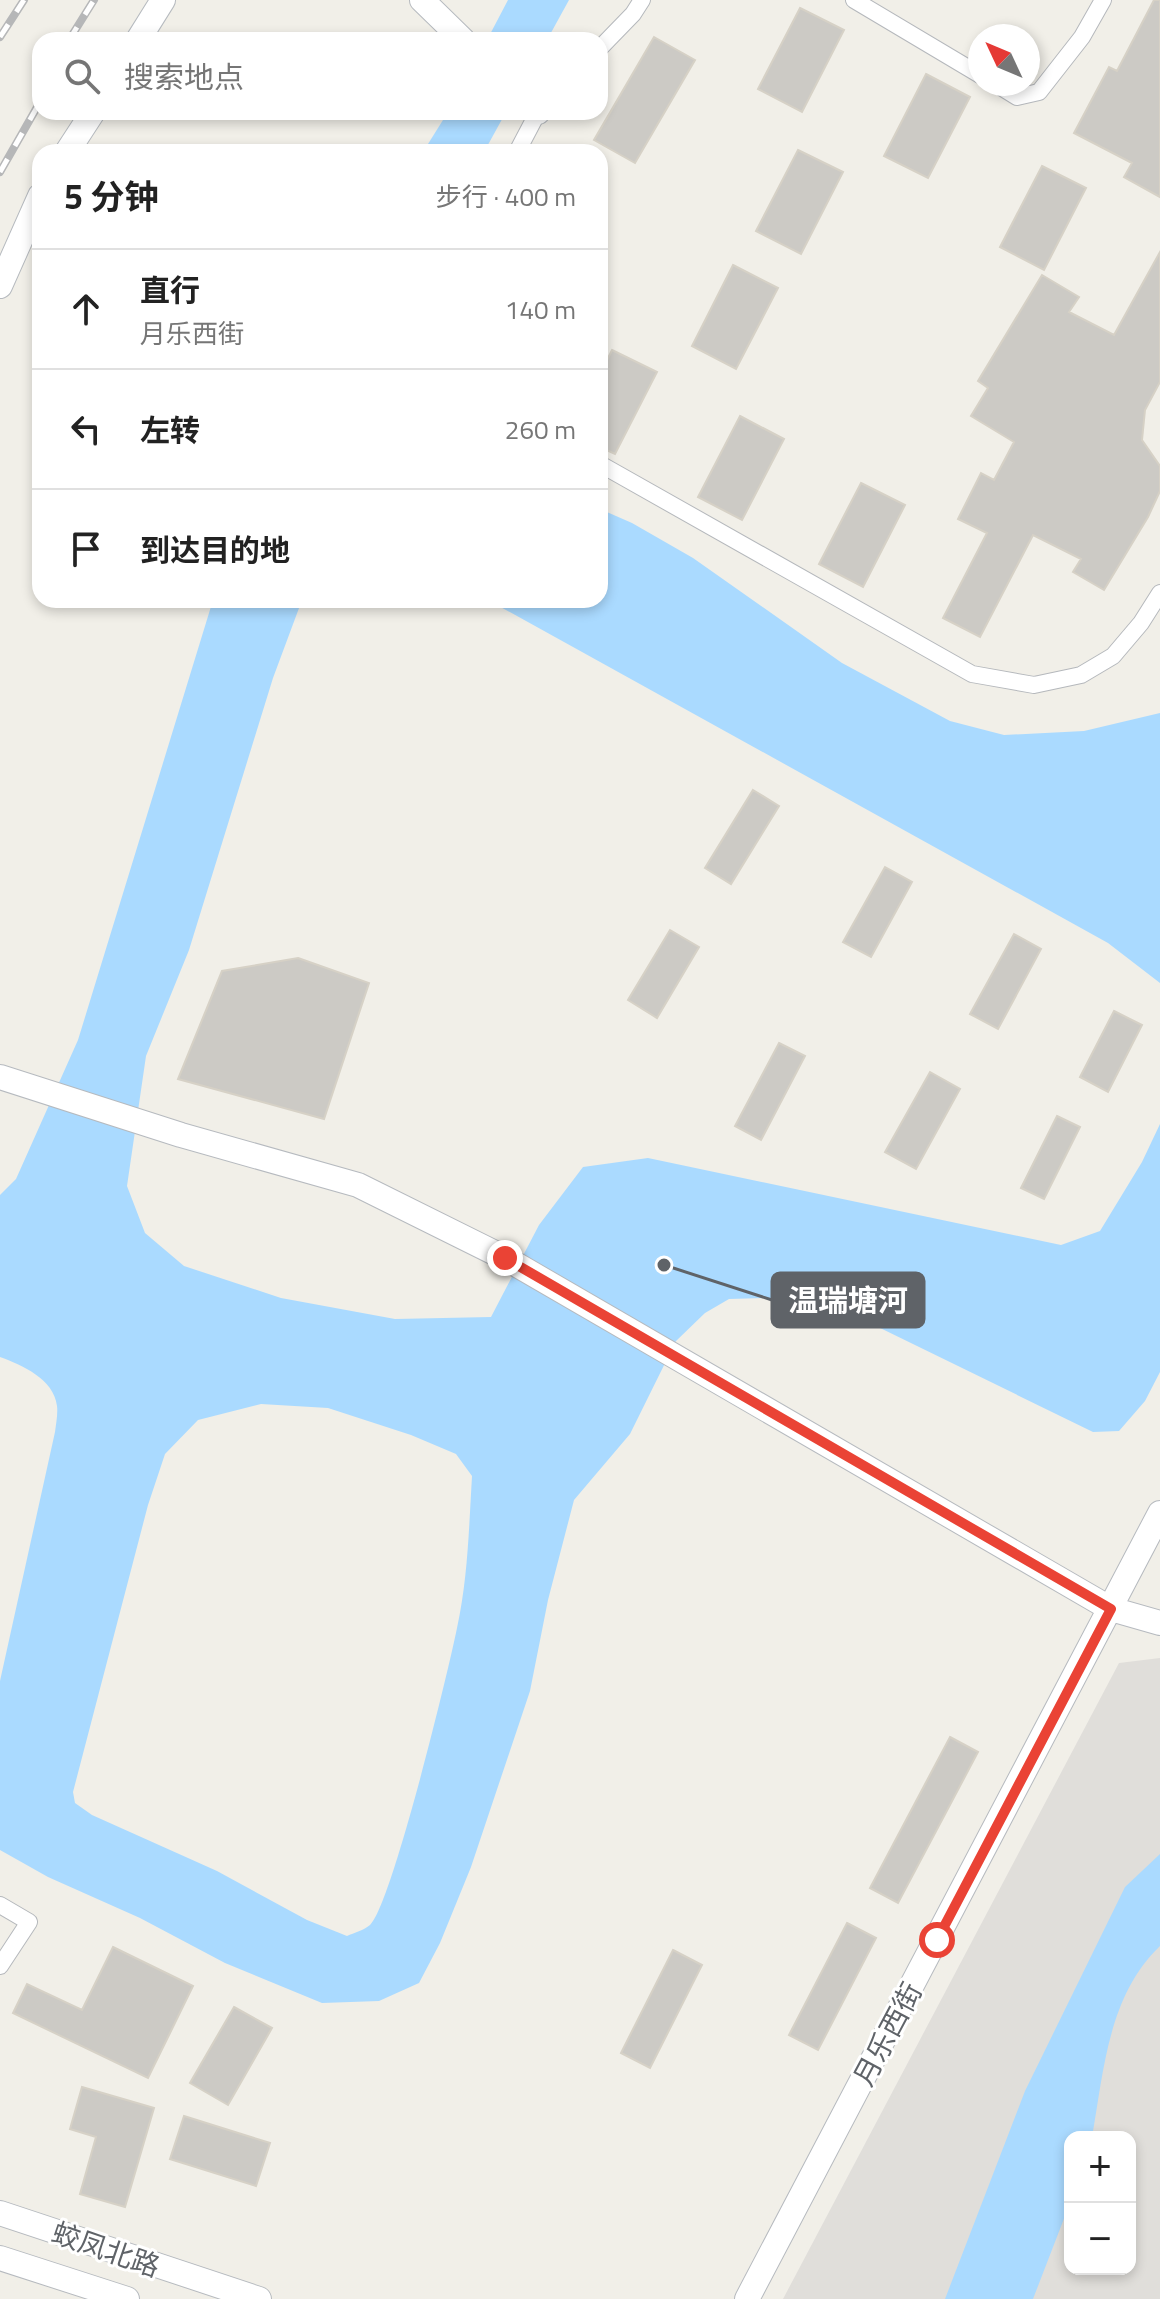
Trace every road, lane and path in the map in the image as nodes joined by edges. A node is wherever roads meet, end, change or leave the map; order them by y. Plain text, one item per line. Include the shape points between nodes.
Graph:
1 (163, 0) edge
2 (422, 0) edge
3 (642, 0) edge
4 (854, 0) edge
5 (1103, 0) edge
6 (143, 32) edge
7 (455, 32) edge
8 (608, 40) edge
9 (968, 68) edge
10 (1040, 91) edge
11 (88, 120) edge
12 (534, 120) edge
13 (72, 144) edge
14 (521, 144) edge
15 (32, 214) edge
16 (0, 286) edge
17 (608, 469) edge
18 (1160, 593) edge
19 (1156, 612) edge
20 (0, 1077) edge
21 (1160, 1513) edge
22 (1111, 1609) junction
23 (1160, 1623) edge
24 (0, 1905) edge
25 (0, 1966) edge
26 (0, 2213) edge
27 (0, 2258) edge
28 (127, 2299) edge
29 (259, 2299) edge
30 (747, 2299) edge

1 - 6 street
2 - 7 street
3 - 8 street
4 - 9 street
5 - 10 street
11 - 13 street
12 - 14 street
15 - 16 street
17 - 19 street via 972,674 1034,685 1081,675 1113,656
18 - 19 street
20 - 22 street via 358,1185 505,1258
21 - 22 street, 月乐西街
22 - 23 street
22 - 30 street, 月乐西街
24 - 25 street via 29,1922
26 - 29 street, 蛟凤北路
27 - 28 street, 蛟凤北路

